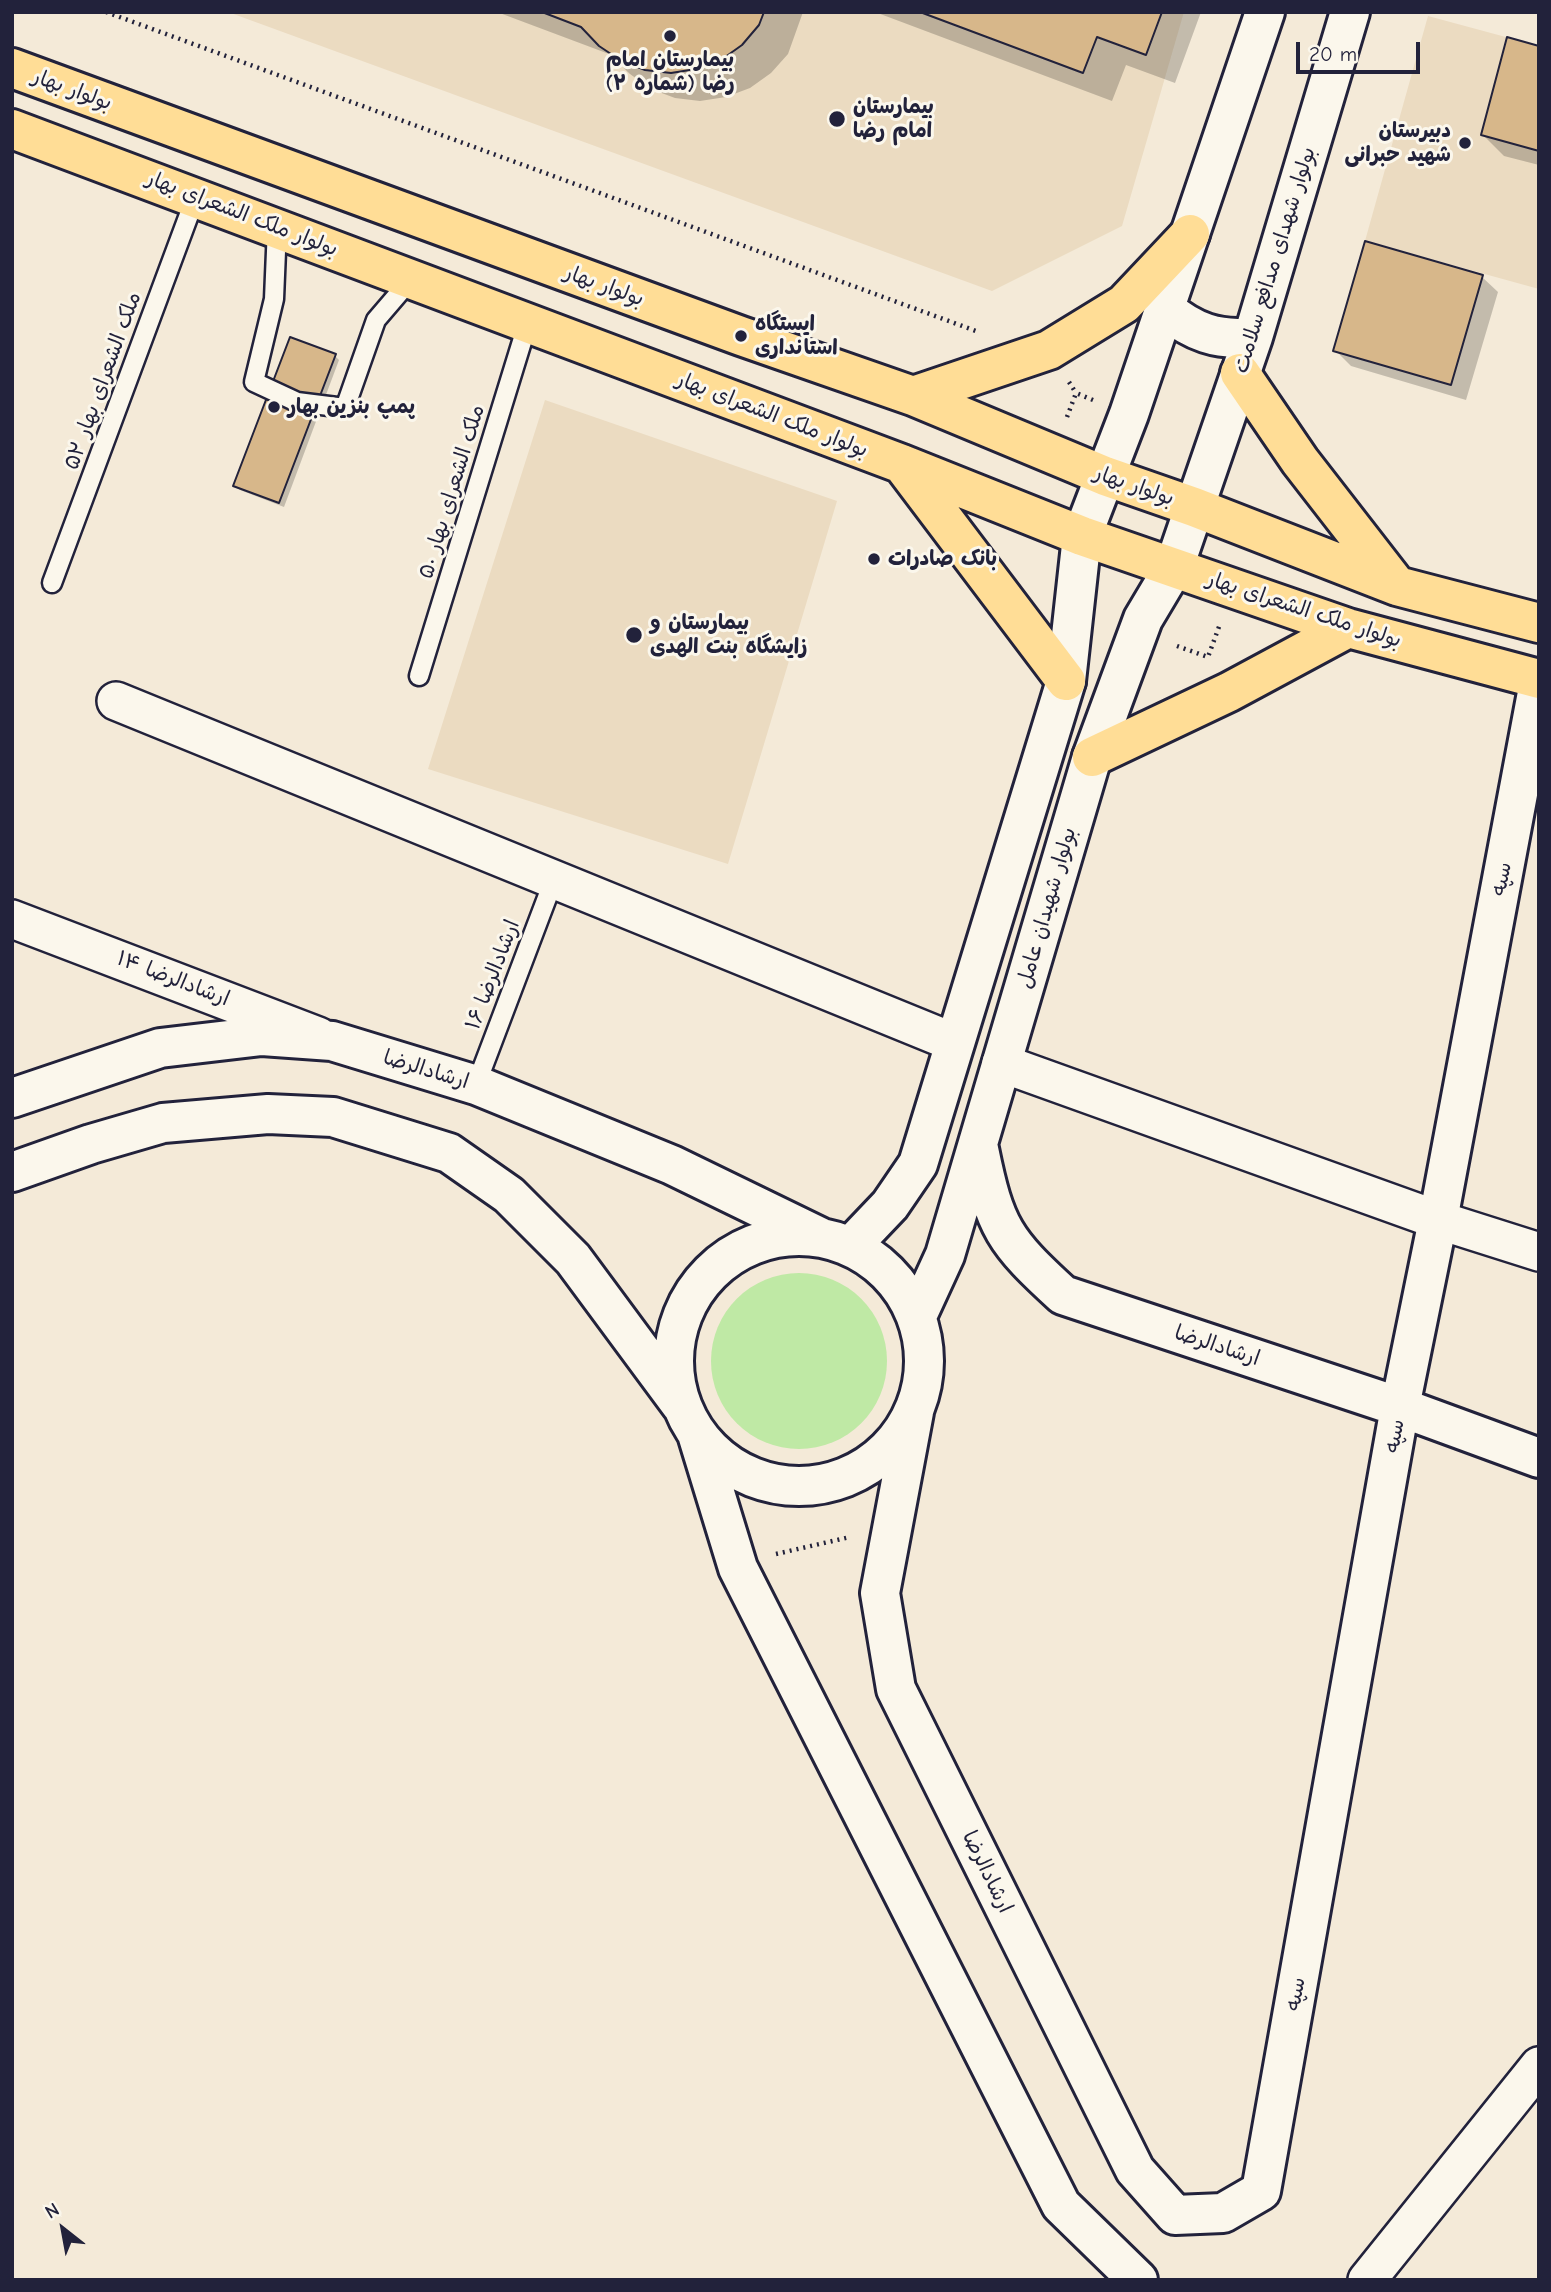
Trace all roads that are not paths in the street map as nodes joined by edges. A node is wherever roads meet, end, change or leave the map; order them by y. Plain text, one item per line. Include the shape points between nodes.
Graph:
1 (1265, 12) edge
2 (1350, 12) edge
3 (12, 68) edge
4 (12, 129) edge
5 (196, 196) junction
6 (277, 227) junction
7 (1190, 234) junction
8 (412, 278) junction
9 (1165, 309) junction
10 (528, 322) junction
11 (1253, 337) junction
12 (1240, 373) junction
13 (913, 396) junction
14 (902, 464) junction
15 (1105, 477) junction
16 (1194, 506) junction
17 (1082, 536) junction
18 (1174, 567) junction
19 (52, 583) dead end
20 (1397, 586) junction
21 (1539, 623) edge
22 (1348, 628) junction
23 (419, 676) dead end
24 (1539, 680) edge
25 (1066, 681) junction
26 (116, 701) dead end
27 (1092, 757) junction
28 (553, 882) junction
29 (12, 919) edge
30 (332, 1041) junction
31 (953, 1042) junction
32 (1002, 1063) junction
33 (476, 1085) junction
34 (12, 1098) edge
35 (978, 1145) junction
36 (12, 1172) edge
37 (1438, 1220) junction
38 (835, 1242) junction
39 (1539, 1252) edge
40 (917, 1316) junction
41 (1400, 1407) junction
42 (914, 1412) junction
43 (689, 1420) junction
44 (1539, 1458) edge
45 (1539, 2066) edge
46 (1261, 2191) joint
47 (1138, 2280) edge
48 (1367, 2280) edge

1 - 7 street
2 - 11 street, بولوار شهدای مدافع سلامت
3 - 13 main road, بولوار بهار
4 - 5 main road, بولوار ملک الشعرای بهار
5 - 6 main road, بولوار ملک الشعرای بهار
5 - 19 lane, ملک الشعرای بهار ۵۲
6 - 8 main road, بولوار ملک الشعرای بهار
6 - 8 lane via 274,299 254,382 297,402 345,408 376,320
7 - 9 street
7 - 13 main road via 1124,304 1049,350
8 - 10 main road, بولوار ملک الشعرای بهار
9 - 11 street via 1181,323 1206,334
9 - 15 street
10 - 14 main road, بولوار ملک الشعرای بهار
10 - 23 lane, ملک الشعرای بهار ۵۰
11 - 12 street, بولوار شهدای مدافع سلامت
12 - 16 street, بولوار شهدای مدافع سلامت
12 - 20 main road via 1300,461
13 - 15 main road, بولوار بهار
14 - 17 main road, بولوار ملک الشعرای بهار
14 - 25 main road
15 - 16 main road, بولوار بهار
15 - 17 street
16 - 18 street, بولوار شهیدان عامل
16 - 20 main road
17 - 18 main road, بولوار ملک الشعرای بهار
17 - 25 street
18 - 22 main road, بولوار ملک الشعرای بهار
18 - 27 street, بولوار شهیدان عامل via 1143,619
20 - 21 main road
22 - 24 main road, بولوار ملک الشعرای بهار
22 - 27 main road
24 - 37 street, سپه
25 - 31 street
26 - 28 street
27 - 32 street, بولوار شهیدان عامل
28 - 31 street
28 - 33 lane, ارشادالرضا ۱۶
29 - 30 street, ارشادالرضا ۱۴
30 - 33 street, ارشادالرضا
30 - 34 street, ارشادالرضا via 261,1036 160,1048
31 - 38 street via 918,1164 890,1205
32 - 35 street, بولوار شهیدان عامل
32 - 37 street
33 - 38 street, ارشادالرضا via 672,1165
35 - 40 street, بولوار شهیدان عامل via 945,1255
35 - 41 street, ارشادالرضا via 990,1205 1003,1232 1063,1295
36 - 43 street via 163,1123 268,1114 333,1117 449,1153 509,1195 573,1259
37 - 39 street
37 - 41 street, سپه
38 - 40 street via 879,1263
38 - 43 street via 787,1236 755,1243 726,1259 702,1281 684,1309 675,1341 674,1374
40 - 42 street via 924,1348 923,1381
41 - 44 street, ارشادالرضا
41 - 46 street, سپه
42 - 43 street via 897,1440 873,1462 844,1478 811,1486 779,1485 747,1475 719,1458
42 - 46 street, ارشادالرضا via 880,1593 896,1689 1135,2170 1175,2215 1223,2213
43 - 47 street via 738,1567 1060,2205
45 - 48 street

